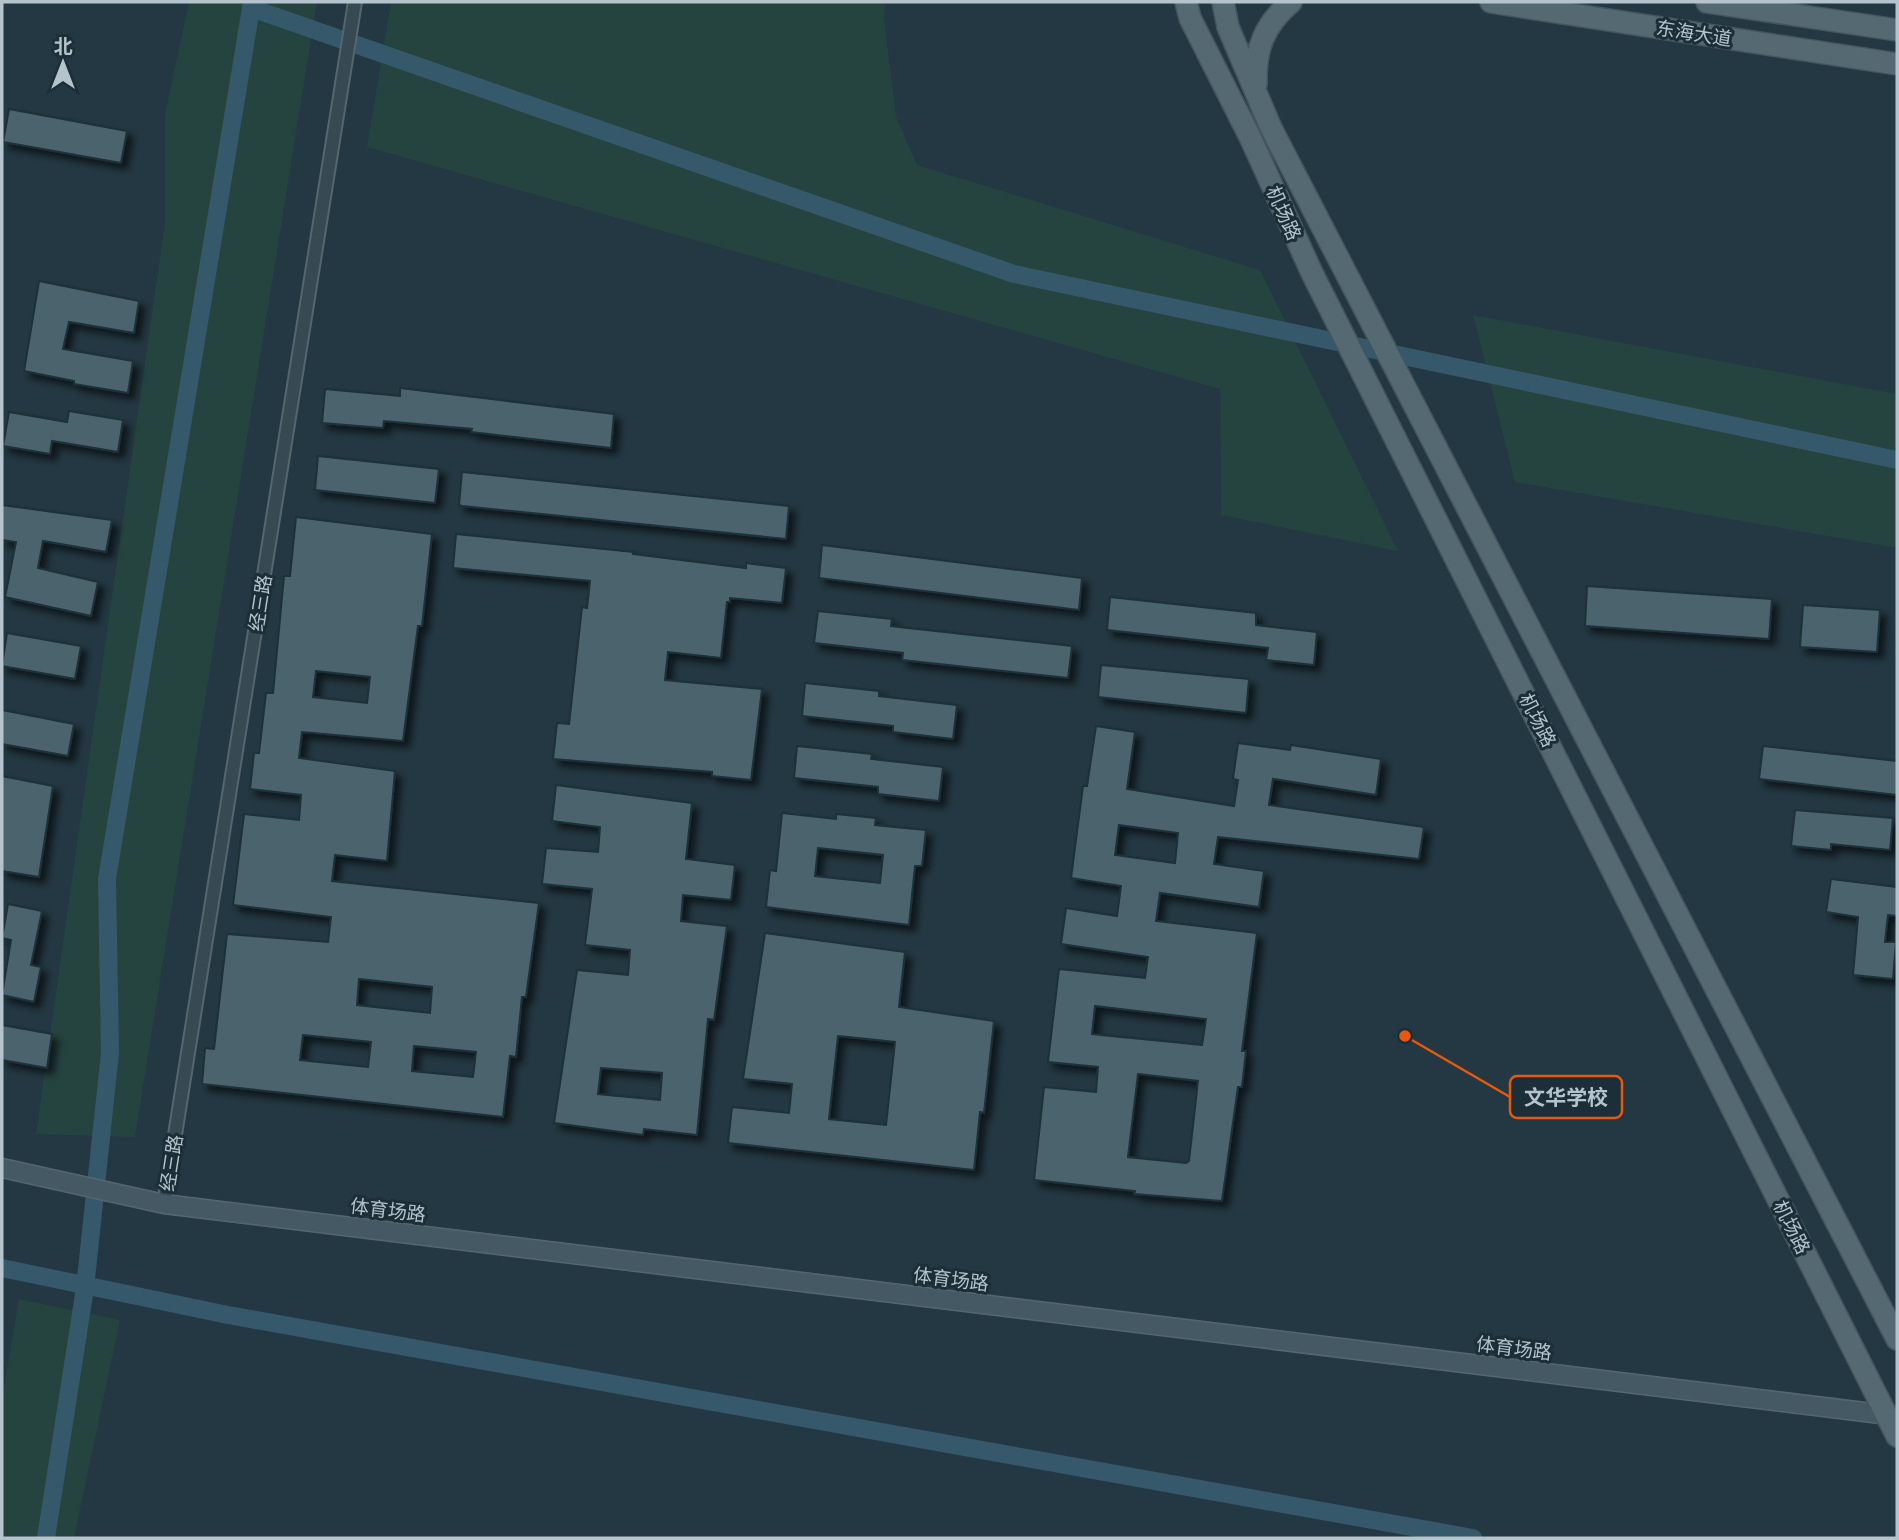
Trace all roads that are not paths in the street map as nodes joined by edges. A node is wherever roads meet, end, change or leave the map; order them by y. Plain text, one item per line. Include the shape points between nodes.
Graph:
1 (1186, 2) edge
2 (1223, 2) edge
3 (1291, 2) edge
4 (1491, 2) edge
5 (1707, 2) edge
6 (355, 4) edge
7 (1897, 30) edge
8 (1897, 64) edge
9 (1256, 93) junction
10 (2, 1168) edge
11 (164, 1204) junction
12 (1897, 1339) edge
13 (1892, 1415) edge
14 (1897, 1436) edge

1 - 13 main road, 机场路 via 1312,273
2 - 9 main road, 机场路 via 1228,27
3 - 9 main road via 1271,18 1260,42
4 - 8 main road, 东海大道
5 - 7 main road, 东海大道
6 - 11 street, 经三路
9 - 12 main road, 机场路
10 - 11 main road, 体育场路
11 - 13 main road, 体育场路
13 - 14 main road, 机场路

